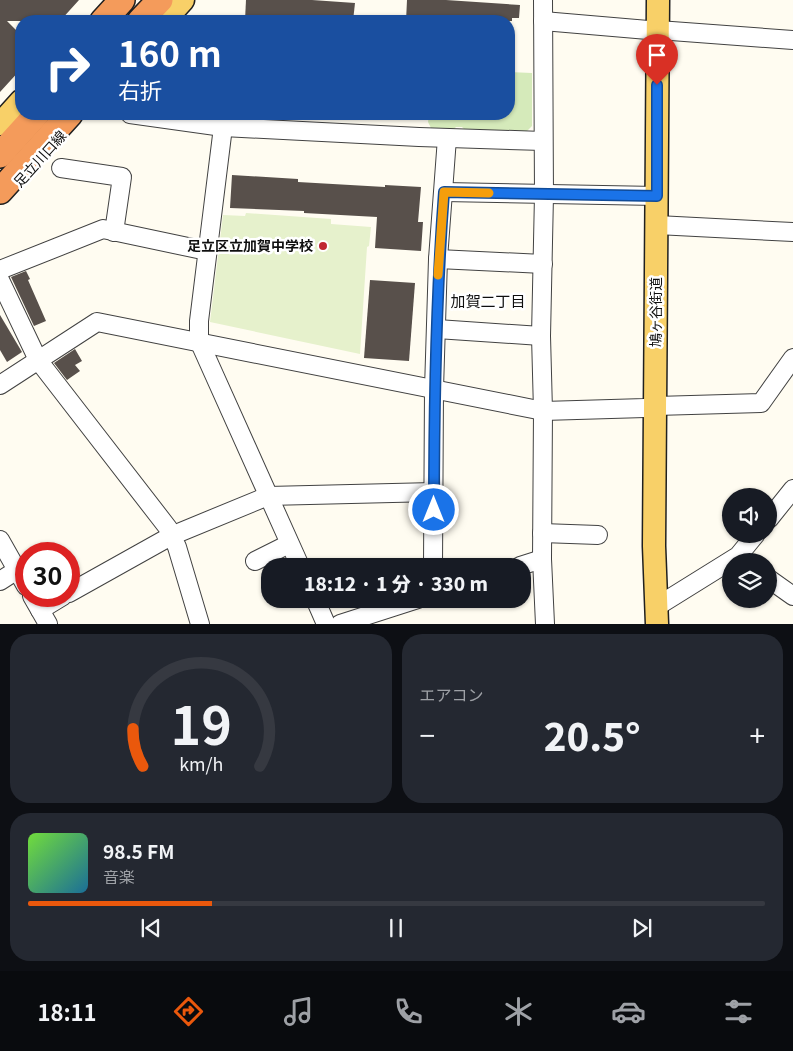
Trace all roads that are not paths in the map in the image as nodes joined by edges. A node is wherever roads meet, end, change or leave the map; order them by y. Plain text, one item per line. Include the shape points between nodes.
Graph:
1 (160, 0) edge
2 (172, 0) edge
3 (183, 0) edge
4 (542, 0) edge
5 (658, 0) edge
6 (135, 13) edge
7 (543, 21) junction
8 (658, 30) junction
9 (793, 40) edge
10 (15, 108) edge
11 (15, 120) edge
12 (32, 120) edge
13 (50, 120) edge
14 (65, 120) edge
15 (75, 120) edge
16 (176, 120) edge
17 (0, 124) edge
18 (223, 126) junction
19 (0, 137) edge
20 (447, 138) junction
21 (543, 141) junction
22 (0, 155) edge
23 (61, 168) dead end
24 (0, 175) edge
25 (0, 191) edge
26 (444, 192) junction
27 (544, 194) junction
28 (657, 196) junction
29 (0, 204) edge
30 (657, 225) junction
31 (114, 232) junction
32 (793, 232) edge
33 (207, 251) junction
34 (438, 260) junction
35 (543, 264) junction
36 (0, 270) edge
37 (0, 280) edge
38 (437, 329) junction
39 (541, 336) junction
40 (199, 342) junction
41 (793, 358) edge
42 (38, 360) junction
43 (0, 385) edge
44 (434, 389) junction
45 (656, 406) junction
46 (543, 411) junction
47 (793, 489) edge
48 (434, 492) junction
49 (268, 496) junction
50 (777, 509) edge
51 (542, 533) junction
52 (598, 534) dead end
53 (171, 536) junction
54 (0, 540) edge
55 (289, 544) junction
56 (296, 558) edge
57 (433, 558) edge
58 (542, 559) junction
59 (255, 561) dead end
60 (531, 562) edge
61 (15, 566) edge
62 (15, 571) edge
63 (722, 572) edge
64 (0, 581) edge
65 (777, 585) edge
66 (80, 587) edge
67 (793, 596) edge
68 (319, 608) edge
69 (390, 608) edge
70 (656, 615) edge
71 (200, 624) edge
72 (326, 624) edge
73 (340, 624) edge
74 (546, 624) edge

1 - 6 highway
2 - 6 highway
3 - 6 main road
4 - 7 street
5 - 8 main road, 鳩ヶ谷街道
7 - 8 street
7 - 21 street
8 - 9 street
8 - 28 main road, 鳩ヶ谷街道
10 - 17 main road
11 - 19 highway
12 - 22 highway
13 - 24 highway
14 - 25 highway
15 - 29 main road, 足立川口線
16 - 18 street
18 - 20 street
18 - 33 street
20 - 21 street
20 - 26 street
21 - 27 street
23 - 31 street via 122,177
26 - 27 street
26 - 34 street
27 - 28 street
27 - 35 street
28 - 30 main road, 鳩ヶ谷街道
30 - 32 street
30 - 45 main road, 鳩ヶ谷街道
31 - 33 street
31 - 36 street via 103,229
33 - 40 street
34 - 35 street
34 - 38 street
35 - 39 street
37 - 42 street
38 - 39 street
38 - 44 street
39 - 46 street
40 - 42 street via 97,322
40 - 44 street
40 - 49 street
41 - 45 street via 761,403
42 - 43 street
42 - 53 street
44 - 46 street
44 - 48 street
45 - 46 street
45 - 70 main road, 鳩ヶ谷街道
46 - 51 street
47 - 50 street
48 - 49 street
48 - 57 street
49 - 53 street
49 - 55 street
51 - 52 street
51 - 58 street
53 - 66 street
53 - 71 street
54 - 61 street
55 - 56 street
55 - 59 street
58 - 60 street
58 - 74 street
62 - 64 street
63 - 70 street
65 - 67 street
68 - 72 street
69 - 73 street

